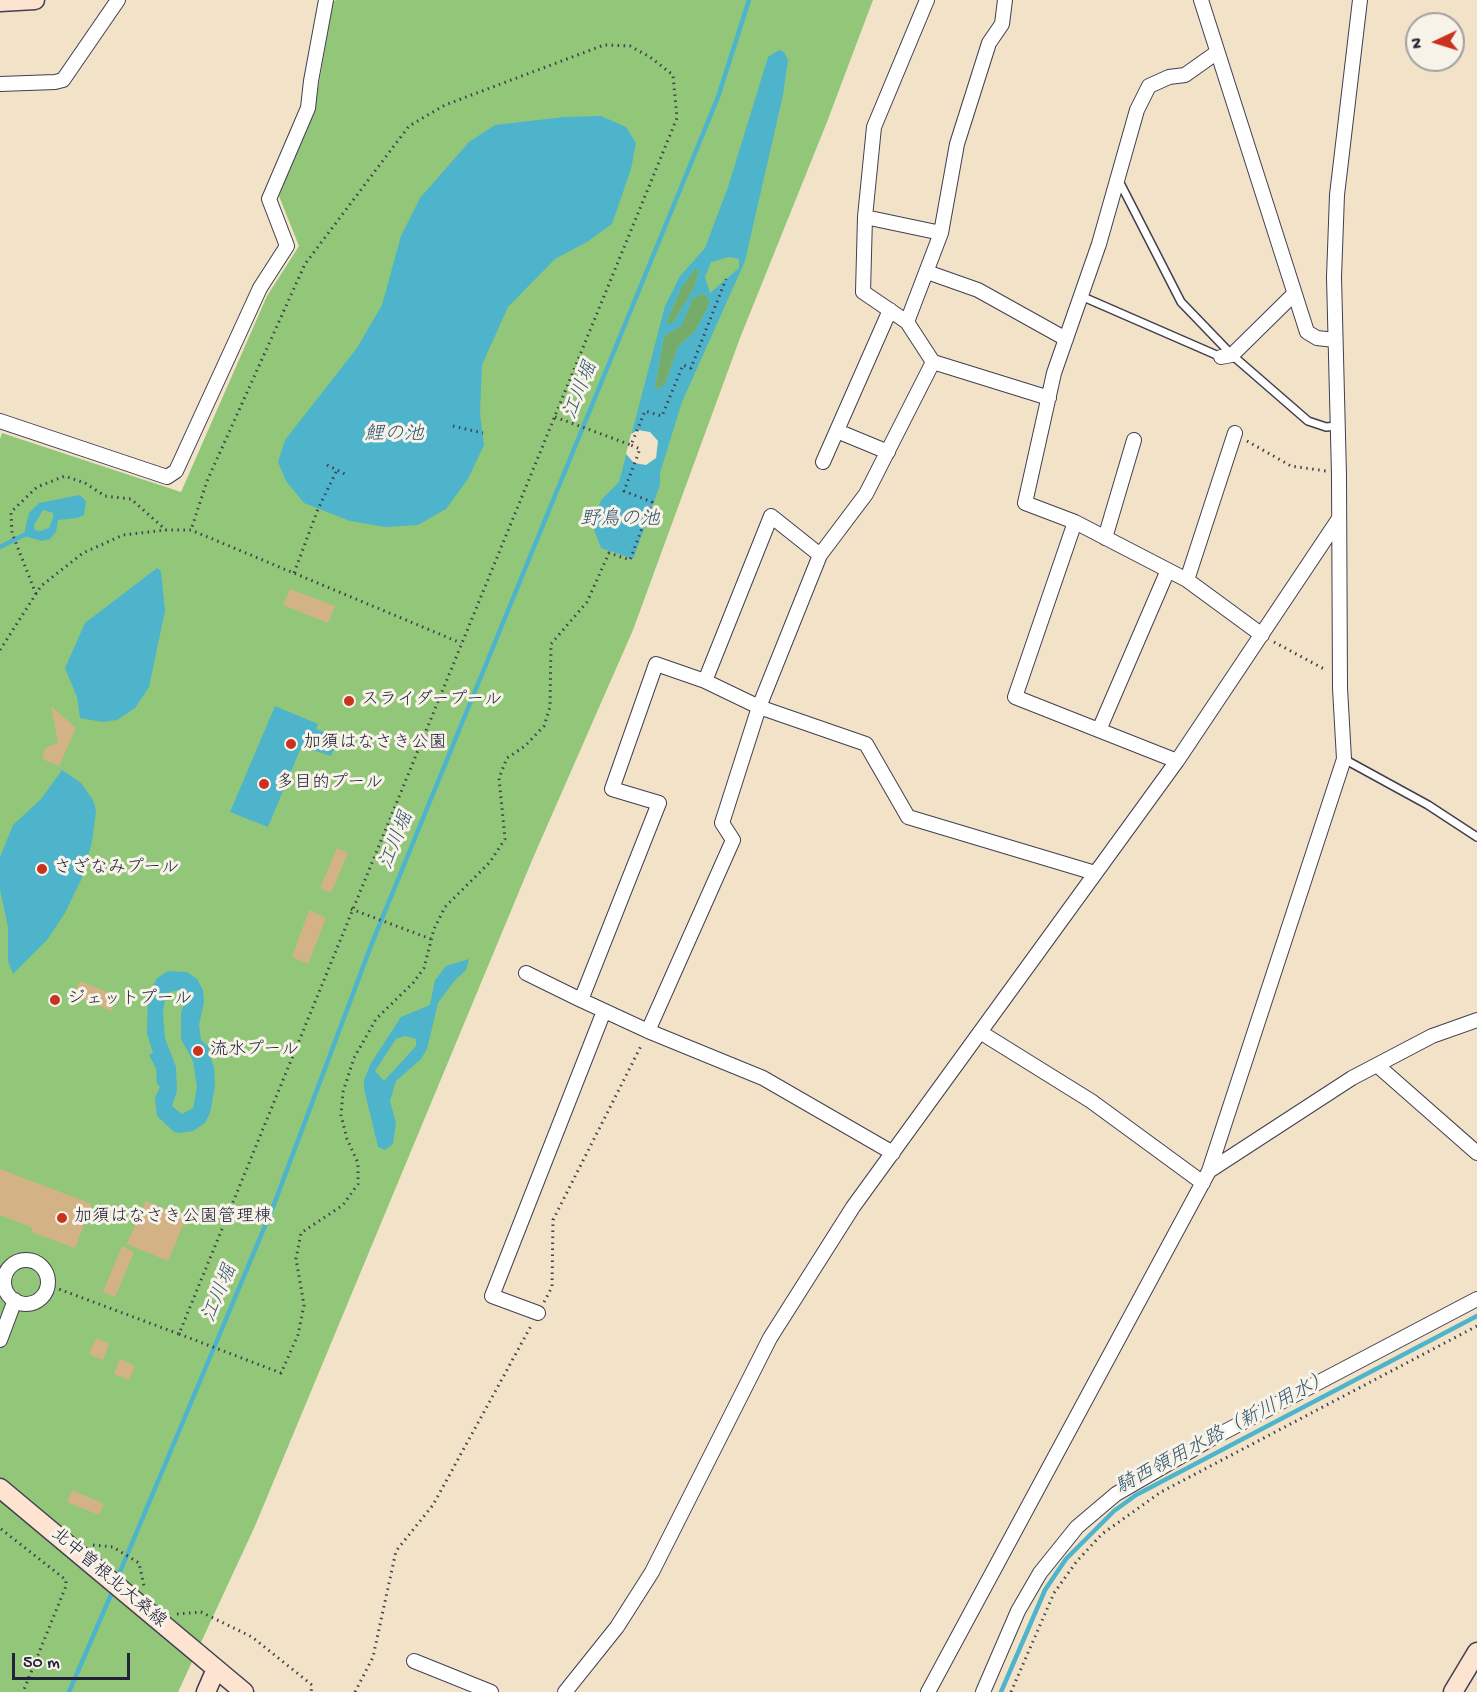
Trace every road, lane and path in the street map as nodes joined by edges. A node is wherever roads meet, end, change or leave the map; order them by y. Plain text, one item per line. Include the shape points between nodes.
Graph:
1 (35, 0) edge
2 (118, 0) edge
3 (326, 0) edge
4 (927, 0) edge
5 (1005, 0) edge
6 (1201, 0) edge
7 (0, 2) edge
8 (1360, 4) edge
9 (1216, 53) junction
10 (0, 84) edge
11 (1118, 179) junction
12 (865, 217) junction
13 (941, 233) junction
14 (927, 272) junction
15 (726, 279) dead end
16 (1294, 294) junction
17 (1081, 296) junction
18 (890, 310) junction
19 (907, 322) junction
20 (1066, 339) junction
21 (1335, 340) junction
22 (1227, 356) junction
23 (933, 362) junction
24 (1049, 398) junction
25 (555, 416) junction
26 (0, 421) edge
27 (453, 426) dead end
28 (1338, 426) junction
29 (837, 431) junction
30 (483, 432) dead end
31 (1235, 433) joint
32 (1134, 440) dead end
33 (630, 445) junction
34 (888, 452) junction
35 (823, 462) dead end
36 (327, 465) dead end
37 (337, 470) junction
38 (348, 475) dead end
39 (1339, 475) junction
40 (1338, 520) junction
41 (1075, 522) junction
42 (166, 530) junction
43 (191, 530) junction
44 (1105, 538) junction
45 (820, 555) junction
46 (1167, 570) junction
47 (294, 573) junction
48 (1187, 580) junction
49 (36, 594) junction
50 (1262, 635) junction
51 (461, 643) junction
52 (0, 650) edge
53 (1340, 677) junction
54 (705, 681) junction
55 (759, 707) junction
56 (1099, 730) junction
57 (1344, 759) junction
58 (1177, 761) junction
59 (1477, 837) edge
60 (1095, 873) junction
61 (351, 909) junction
62 (431, 939) junction
63 (526, 973) dead end
64 (581, 1000) junction
65 (604, 1011) junction
66 (1477, 1020) edge
67 (648, 1031) junction
68 (980, 1032) junction
69 (1378, 1066) junction
70 (893, 1153) junction
71 (1477, 1153) edge
72 (1206, 1177) junction
73 (4, 1268) edge
74 (48, 1285) junction
75 (1477, 1299) edge
76 (15, 1300) junction
77 (538, 1313) junction
78 (1477, 1326) edge
79 (179, 1334) junction
80 (0, 1340) edge
81 (0, 1488) edge
82 (1, 1529) edge
83 (91, 1545) dead end
84 (136, 1592) junction
85 (173, 1615) dead end
86 (1477, 1652) edge
87 (414, 1661) dead end
88 (216, 1669) junction
89 (23, 1692) edge
90 (206, 1692) edge
91 (244, 1692) edge
92 (311, 1692) edge
93 (355, 1692) edge
94 (491, 1692) edge
95 (566, 1692) edge
96 (928, 1692) edge
97 (983, 1692) edge
98 (1011, 1692) edge
99 (1453, 1692) edge

1 - 7 main road
2 - 10 street via 63,80
3 - 26 street via 308,108 269,199 287,246 260,288 176,471 166,477
4 - 12 street via 874,127
5 - 13 street via 1002,24 989,43 957,144
6 - 9 street
8 - 21 street via 1336,195
9 - 11 street via 1185,75 1149,86 1137,110
9 - 16 street
11 - 17 street
11 - 22 lane via 1181,302
12 - 13 street
12 - 18 street via 863,292
13 - 14 street
14 - 19 street
14 - 20 street via 978,290
15 - 33 path via 691,368 683,365 662,416 645,411
16 - 21 street via 1307,332 1317,339
16 - 22 street
17 - 20 street
17 - 22 lane
18 - 19 street
18 - 29 street
19 - 23 street
20 - 24 street
21 - 28 street
22 - 28 lane via 1308,421
23 - 24 street
23 - 34 street
24 - 41 street via 1025,503
25 - 33 path
25 - 43 path via 677,118 673,75 630,46 604,45 445,105 409,126 305,264 207,481
25 - 51 path
27 - 30 path
28 - 39 street
29 - 34 street
29 - 35 street
31 - 39 path via 1291,466
31 - 48 street
32 - 44 street
33 - 62 path via 640,449 624,491 652,502 630,560 609,553 588,602 551,644 550,707 543,726 507,758 499,778 505,839 490,862 445,907
34 - 45 street via 866,494
36 - 37 path
37 - 38 path
37 - 47 path
39 - 40 street
40 - 50 street
40 - 53 street
41 - 44 street
41 - 56 street via 1015,697
42 - 43 path
42 - 49 path via 123,535 83,553
42 - 49 path via 131,499 105,496 65,476 37,487 10,512 12,532
43 - 47 path
44 - 46 street
45 - 54 street via 771,516
45 - 55 street
46 - 48 street
46 - 56 street
47 - 51 path
48 - 50 street
49 - 52 path
50 - 53 path
50 - 58 street
51 - 61 path
53 - 57 street
54 - 55 street
54 - 64 street via 656,664 612,789 659,803
55 - 60 street via 866,744 908,817
55 - 67 street via 722,823 733,840
56 - 58 street
57 - 59 lane
57 - 72 street
58 - 60 street
60 - 68 street
61 - 62 path
61 - 79 path
62 - 79 path via 424,968 376,1019 354,1058 343,1092 341,1115 358,1163 358,1184 343,1205 301,1233 296,1259 304,1305 298,1335 281,1373
63 - 64 street
64 - 65 street
65 - 67 street
65 - 77 street via 492,1296
66 - 69 street via 1432,1036
67 - 70 street via 763,1078
67 - 77 path via 553,1220 552,1287
68 - 70 street
68 - 72 street
69 - 71 street
69 - 72 street via 1352,1078
70 - 95 street via 770,1338 652,1572 617,1627
72 - 96 street
73 - 74 street via 21,1260 38,1263
73 - 76 street via 5,1287
74 - 76 street via 39,1299 31,1303
74 - 79 path
75 - 97 street via 1209,1440 1116,1494 1077,1527 1040,1573 1018,1611
76 - 80 street
77 - 93 path via 433,1505 396,1551 373,1657
78 - 98 path via 1161,1492 1102,1534 1054,1593
81 - 84 main road, 北中曽根北大桑線 via 99,1571
82 - 89 path via 66,1580
83 - 84 path via 113,1547 139,1563
84 - 88 main road, 北中曽根北大桑線
85 - 92 path via 201,1612 252,1637 312,1685
86 - 99 main road
87 - 94 street
88 - 90 main road
88 - 91 main road, 北中曽根北大桑線

